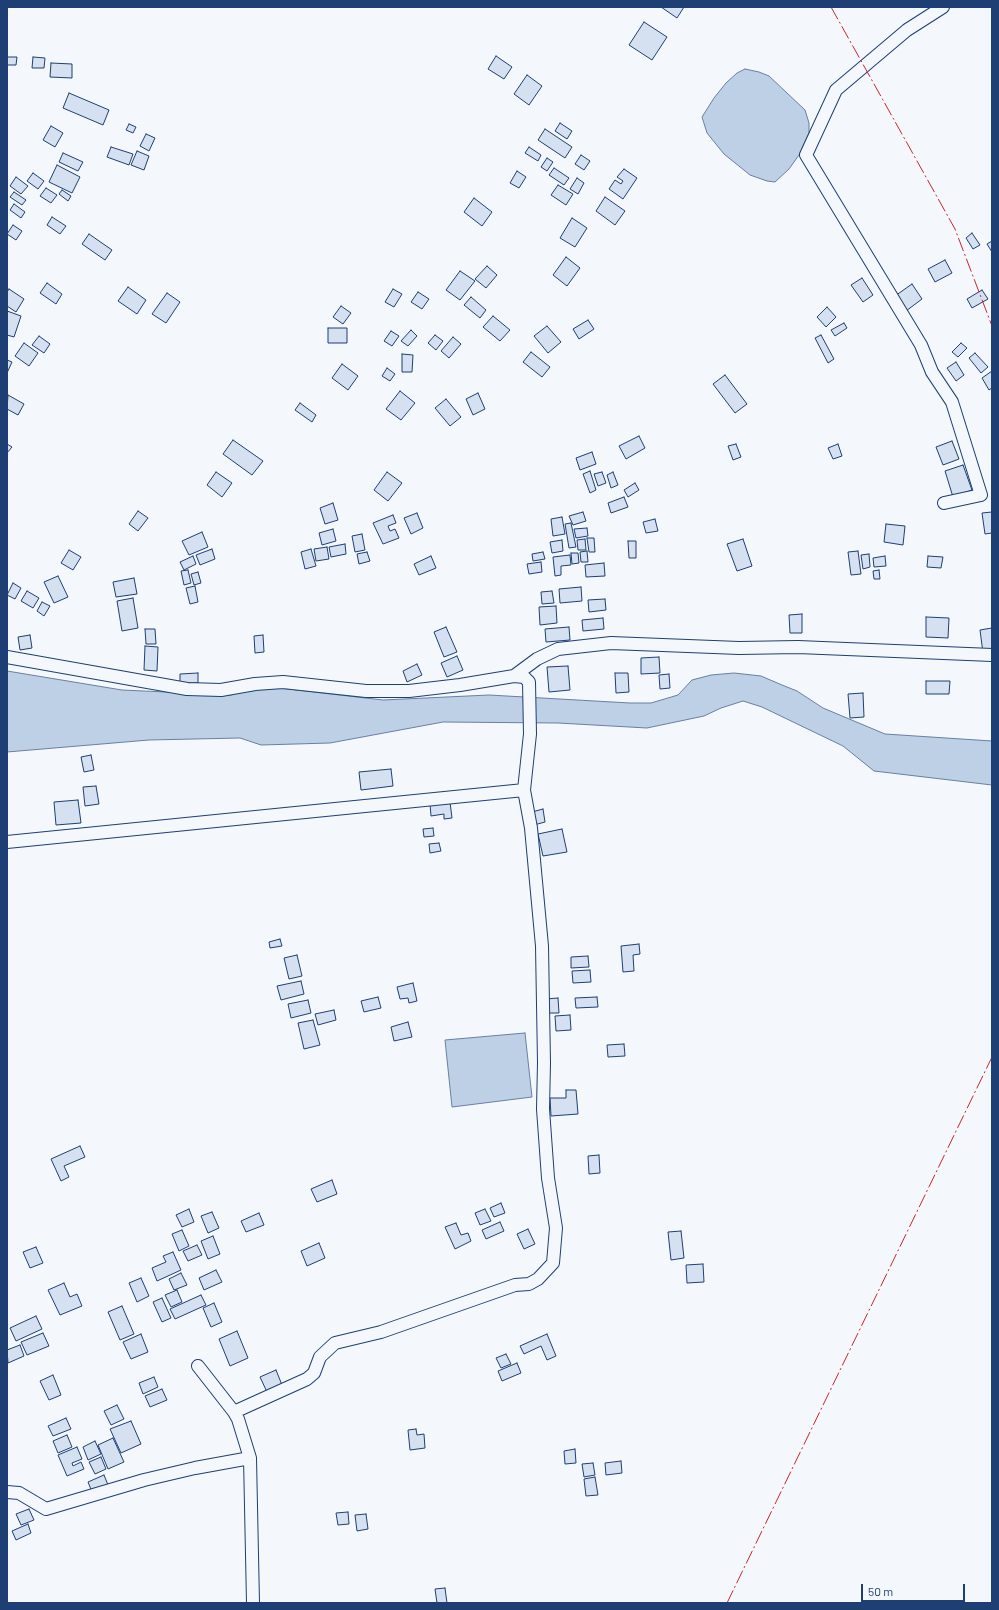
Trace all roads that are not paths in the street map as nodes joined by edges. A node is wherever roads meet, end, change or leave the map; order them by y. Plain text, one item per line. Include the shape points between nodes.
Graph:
1 (943, 7) edge
2 (944, 503) dead end
3 (992, 655) edge
4 (7, 658) edge
5 (514, 676) junction
6 (524, 790) junction
7 (7, 842) edge
8 (198, 1366) dead end
9 (234, 1412) junction
10 (250, 1458) junction
11 (7, 1492) edge
12 (253, 1603) edge

1 - 2 street via 907,30 836,90 806,154 921,345 932,372 952,402 980,495
3 - 5 street via 611,643 558,649 537,659
4 - 5 street via 187,689 221,690 284,682 366,691 409,691
5 - 6 street via 524,677 529,682 530,734
6 - 7 street
6 - 9 street via 531,828 542,946 543,1109 548,1178 556,1228 553,1263 538,1279 529,1284 508,1288 381,1332 335,1343 320,1357 314,1373 307,1379
8 - 9 street
9 - 10 street
10 - 11 street via 144,1480 46,1509 19,1493
10 - 12 street

